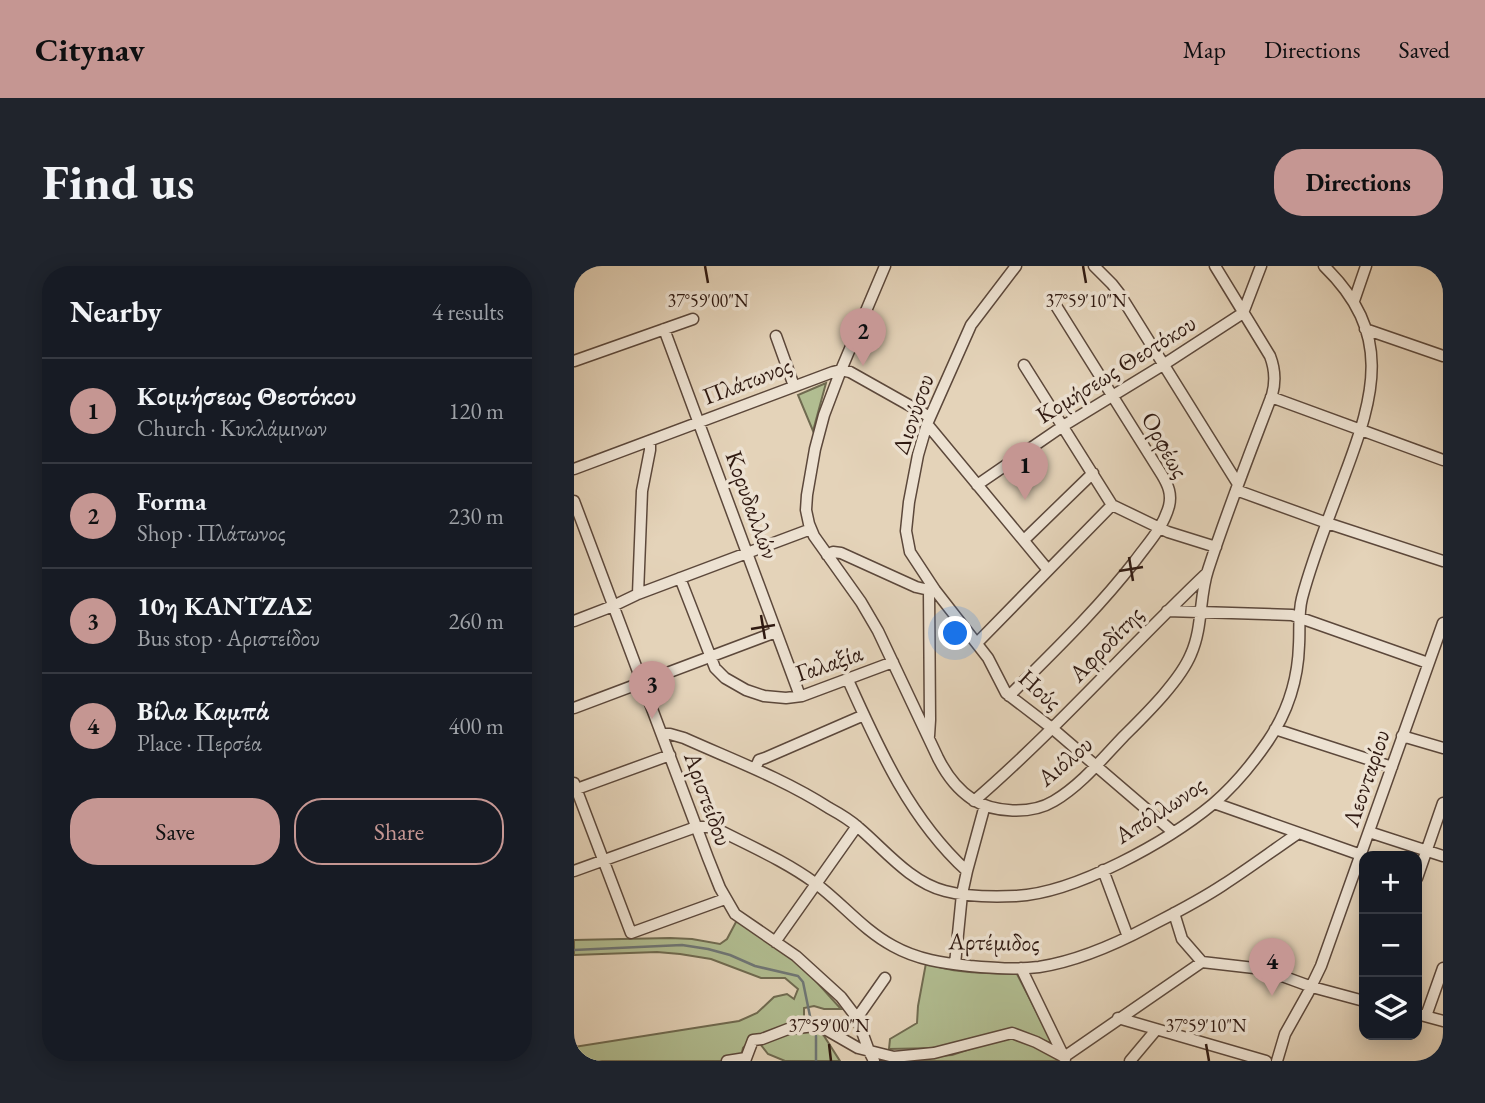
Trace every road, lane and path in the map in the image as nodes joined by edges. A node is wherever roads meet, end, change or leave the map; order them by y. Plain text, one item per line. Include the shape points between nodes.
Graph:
1 (885, 266) edge
2 (1016, 266) edge
3 (1094, 266) edge
4 (1214, 266) edge
5 (1261, 266) edge
6 (1324, 266) edge
7 (1366, 266) edge
8 (1052, 301) dead end
9 (1354, 301) junction
10 (1243, 313) junction
11 (693, 319) dead end
12 (664, 329) junction
13 (1365, 329) junction
14 (776, 337) dead end
15 (1443, 341) edge
16 (1441, 356) edge
17 (574, 361) edge
18 (1024, 365) dead end
19 (1163, 365) junction
20 (841, 370) junction
21 (794, 386) junction
22 (1113, 396) junction
23 (1271, 397) junction
24 (929, 420) junction
25 (698, 422) junction
26 (1063, 426) junction
27 (1362, 430) junction
28 (650, 441) junction
29 (1443, 460) edge
30 (574, 469) edge
31 (1093, 473) junction
32 (977, 485) junction
33 (1237, 487) junction
34 (574, 501) edge
35 (1112, 505) junction
36 (1327, 523) junction
37 (1160, 528) junction
38 (811, 529) junction
39 (1024, 540) junction
40 (1216, 547) junction
41 (747, 553) junction
42 (827, 555) junction
43 (1443, 561) edge
44 (1048, 570) junction
45 (1206, 573) junction
46 (680, 579) junction
47 (931, 589) junction
48 (638, 594) junction
49 (613, 606) junction
50 (1167, 611) junction
51 (1201, 612) junction
52 (1300, 617) junction
53 (574, 621) edge
54 (1443, 623) edge
55 (776, 632) junction
56 (977, 643) junction
57 (710, 657) junction
58 (893, 662) junction
59 (1428, 663) junction
60 (848, 680) junction
61 (643, 682) junction
62 (800, 696) junction
63 (1009, 696) junction
64 (574, 708) edge
65 (864, 715) junction
66 (1053, 729) junction
67 (1275, 729) junction
68 (662, 734) junction
69 (1402, 736) junction
70 (929, 737) junction
71 (1443, 748) edge
72 (670, 755) junction
73 (1096, 766) junction
74 (1392, 767) junction
75 (755, 769) junction
76 (575, 787) edge
77 (979, 803) junction
78 (1214, 803) junction
79 (1443, 803) edge
80 (858, 826) junction
81 (696, 827) junction
82 (1173, 832) junction
83 (1369, 832) junction
84 (1297, 834) junction
85 (1426, 850) junction
86 (1362, 851) edge
87 (1359, 854) edge
88 (1443, 856) edge
89 (603, 860) junction
90 (1359, 861) edge
91 (1422, 862) edge
92 (1103, 870) junction
93 (574, 871) edge
94 (967, 871) junction
95 (816, 884) junction
96 (962, 894) junction
97 (725, 899) junction
98 (1174, 913) junction
99 (1128, 937) junction
100 (775, 942) junction
101 (1202, 962) junction
102 (955, 964) junction
103 (1021, 968) junction
104 (1443, 968) edge
105 (885, 978) dead end
106 (1312, 987) junction
107 (1359, 1000) edge
108 (1422, 1013) edge
109 (1422, 1015) edge
110 (857, 1018) junction
111 (1118, 1018) junction
112 (1443, 1021) edge
113 (1156, 1030) junction
114 (872, 1056) edge
115 (1245, 1058) edge
116 (1065, 1059) edge
117 (746, 1060) edge
118 (727, 1061) edge
119 (1130, 1061) edge
120 (1265, 1061) edge
121 (1277, 1061) edge

1 - 20 street
2 - 24 street, Διονύσου via 971,325
3 - 19 street via 1115,289
4 - 10 street, Αιόλου
5 - 10 street
6 - 9 street, Απόλλωνος
7 - 9 street
8 - 22 street, Ορφέως
9 - 13 street, Απόλλωνος
10 - 19 street, Κομήσεως Θεοτόκου
10 - 23 street, Αιόλου via 1272,362 1275,381
11 - 12 street
12 - 17 street
12 - 25 street, Κορυδαλλών
13 - 16 street
13 - 27 street, Απόλλωνος via 1372,376
14 - 21 street
15 - 16 street
18 - 26 street
19 - 22 street, Κομήσεως Θεοτόκου
19 - 33 street
20 - 21 street, Πλάτωνος
20 - 24 street
20 - 38 street via 815,449 806,503
21 - 25 street, Πλάτωνος
22 - 26 street, Κομήσεως Θεοτόκου
22 - 37 street, Ορφέως via 1167,483 1170,502
23 - 27 street
23 - 33 street, Αιόλου
24 - 32 street
24 - 47 street, Διονύσου via 906,531 910,552
25 - 28 street, Πλάτωνος
25 - 41 street, Κορυδαλλών
26 - 31 street
26 - 32 street, Κομήσεως Θεοτόκου
27 - 29 street
27 - 36 street, Απόλλωνος
28 - 30 street, Πλάτωνος
28 - 48 street via 642,491
31 - 35 street
31 - 39 street
32 - 39 street
33 - 36 street
33 - 40 street, Αιόλου
34 - 49 street, Αριστείδου
35 - 37 street
35 - 44 street
36 - 43 street
36 - 52 street, Απόλλωνος
37 - 40 street
37 - 63 street, Ορφέως via 1081,625
38 - 41 street
38 - 42 street
39 - 44 street
40 - 45 street, Αιόλου
41 - 46 street
41 - 55 street, Κορυδαλλών
42 - 47 street via 841,553 916,587
42 - 58 street via 871,618
44 - 56 street
45 - 50 street, Αφροδίτης
45 - 51 street, Αιόλου
46 - 48 street
46 - 57 street, Γαλαξία
47 - 56 street, Ηούς
47 - 70 street
48 - 49 street
49 - 53 street
49 - 61 street, Αριστείδου
50 - 51 street
50 - 66 street, Αφροδίτης
51 - 52 street
51 - 73 street, Αιόλου via 1190,656 1152,708
52 - 59 street
52 - 67 street, Απόλλωνος via 1295,678
54 - 59 street, Λεονταρίου
55 - 57 street
55 - 62 street, Κορυδαλλών
56 - 63 street, Ηούς
57 - 61 street
57 - 62 street, Γαλαξία via 721,675 746,690 775,698
58 - 60 street, Γαλαξία
58 - 70 street
59 - 69 street, Λεονταρίου
60 - 62 street, Γαλαξία
60 - 65 street
61 - 64 street
61 - 68 street, Αριστείδου
63 - 66 street, Ηούς
65 - 75 street via 765,758
65 - 94 street via 912,806
66 - 73 street, Ηούς
66 - 77 street, Αφροδίτης
67 - 74 street
67 - 78 street, Απόλλωνος via 1248,768
68 - 72 street, Αριστείδου
68 - 75 street, Απόλλωνος via 675,735
69 - 71 street
69 - 74 street, Λεονταρίου
70 - 77 street via 948,775
72 - 76 street
72 - 81 street, Αριστείδου
73 - 77 street, Αιόλου via 1048,804 1017,810
73 - 82 street, Ηούς
74 - 83 street, Λεονταρίου
75 - 80 street, Απόλλωνος
76 - 89 street
77 - 94 street
78 - 82 street, Απόλλωνος
78 - 84 street
79 - 85 street
80 - 95 street
80 - 96 street, Απόλλωνος via 923,881
81 - 89 street
81 - 95 street, Αρτέμιδος via 717,829
81 - 97 street, Αριστείδου
82 - 92 street, Απόλλωνος
83 - 85 street
83 - 86 street, Λεονταρίου
84 - 87 street
84 - 98 street, Αρτέμιδος
85 - 88 street
85 - 91 street
89 - 93 street
89 - 97 street via 631,933
90 - 106 street, Λεονταρίου
92 - 96 street, Απόλλωνος via 1045,892
92 - 99 street
94 - 96 street
95 - 100 street
95 - 102 street, Αρτέμιδος via 885,942 923,959
96 - 102 street
97 - 100 street, Αριστείδου via 735,914
98 - 99 street, Αρτέμιδος
98 - 101 street via 1182,939
99 - 103 street, Αρτέμιδος via 1072,960
100 - 110 street, Αριστείδου via 841,997
101 - 106 street via 1263,969
101 - 111 street
102 - 103 street, Αρτέμιδος
103 - 116 street
104 - 108 street
105 - 110 street
106 - 107 street
106 - 121 street, Λεονταρίου via 1285,1034
109 - 112 street
110 - 114 street, Αριστείδου
111 - 113 street
111 - 116 street
113 - 115 street
113 - 119 street
114 - 116 street via 934,1053 1012,1033
114 - 117 street via 815,1026 753,1040
115 - 120 street
117 - 118 street

